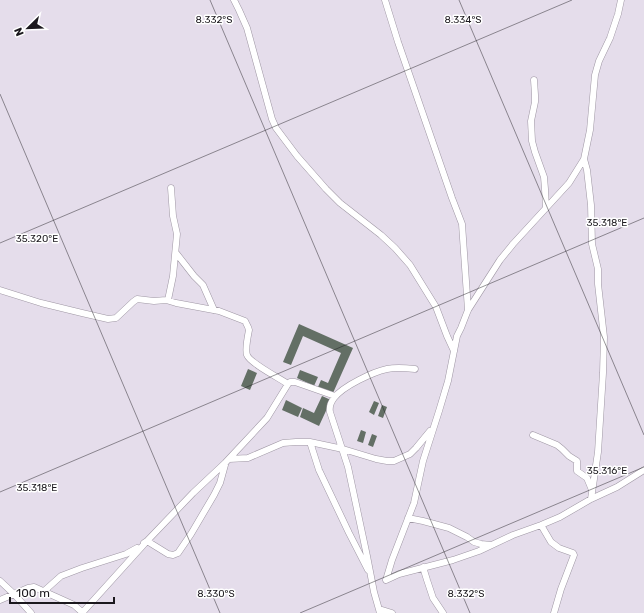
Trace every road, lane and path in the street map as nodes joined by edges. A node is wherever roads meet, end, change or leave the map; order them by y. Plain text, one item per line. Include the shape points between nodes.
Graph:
1 (234, 0) edge
2 (386, 0) edge
3 (621, 0) edge
4 (534, 80) dead end
5 (584, 158) junction
6 (171, 188) dead end
7 (546, 208) junction
8 (176, 253) junction
9 (0, 290) edge
10 (168, 300) junction
11 (214, 310) junction
12 (468, 310) junction
13 (454, 350) junction
14 (415, 369) dead end
15 (288, 384) junction
16 (335, 396) junction
17 (434, 427) junction
18 (533, 435) dead end
19 (310, 442) junction
20 (343, 450) junction
21 (227, 461) junction
22 (644, 470) edge
23 (592, 491) junction
24 (591, 499) junction
25 (408, 518) junction
26 (541, 525) junction
27 (147, 541) junction
28 (493, 545) junction
29 (422, 567) junction
30 (371, 576) junction
31 (0, 581) edge
32 (43, 592) junction
33 (14, 594) junction
34 (0, 600) edge
35 (379, 611) edge
36 (31, 613) edge
37 (83, 613) edge
38 (392, 613) edge
39 (443, 613) edge
40 (554, 613) edge

1 - 13 street via 247,28 276,128 326,189 381,235 410,265 436,307
2 - 12 street via 398,42 462,224
3 - 5 street via 610,38 595,75 590,130
4 - 7 street via 532,141 544,176
5 - 7 street via 569,183
5 - 23 street via 604,337 598,452
6 - 8 street via 177,234
7 - 12 street via 508,249
8 - 10 street
8 - 11 street via 203,285
9 - 10 street via 108,319 116,318 137,299
10 - 11 street
11 - 15 street via 245,321 248,330 247,356
12 - 13 street
13 - 17 street
14 - 16 street via 387,369 368,375
15 - 16 street via 295,382
15 - 21 street via 267,418
16 - 20 street via 329,408
17 - 20 street via 410,454 394,461
17 - 25 street
18 - 23 street via 557,446 577,460 577,470 587,478
19 - 20 street
19 - 21 street via 283,443 248,458
19 - 30 street via 322,476
20 - 30 street
21 - 27 street
21 - 27 street via 214,495 178,553 168,554
22 - 24 street
23 - 24 street
24 - 26 street
25 - 28 street via 449,528 474,542
25 - 29 street via 386,580
26 - 28 street
26 - 40 street via 551,542 574,555 560,589
27 - 32 street via 130,553 61,576
27 - 37 street
28 - 29 street via 453,560
29 - 39 street via 433,598
30 - 35 street
31 - 33 street
32 - 33 street via 31,587
32 - 37 street via 74,605
33 - 34 street
33 - 36 street
35 - 38 street

